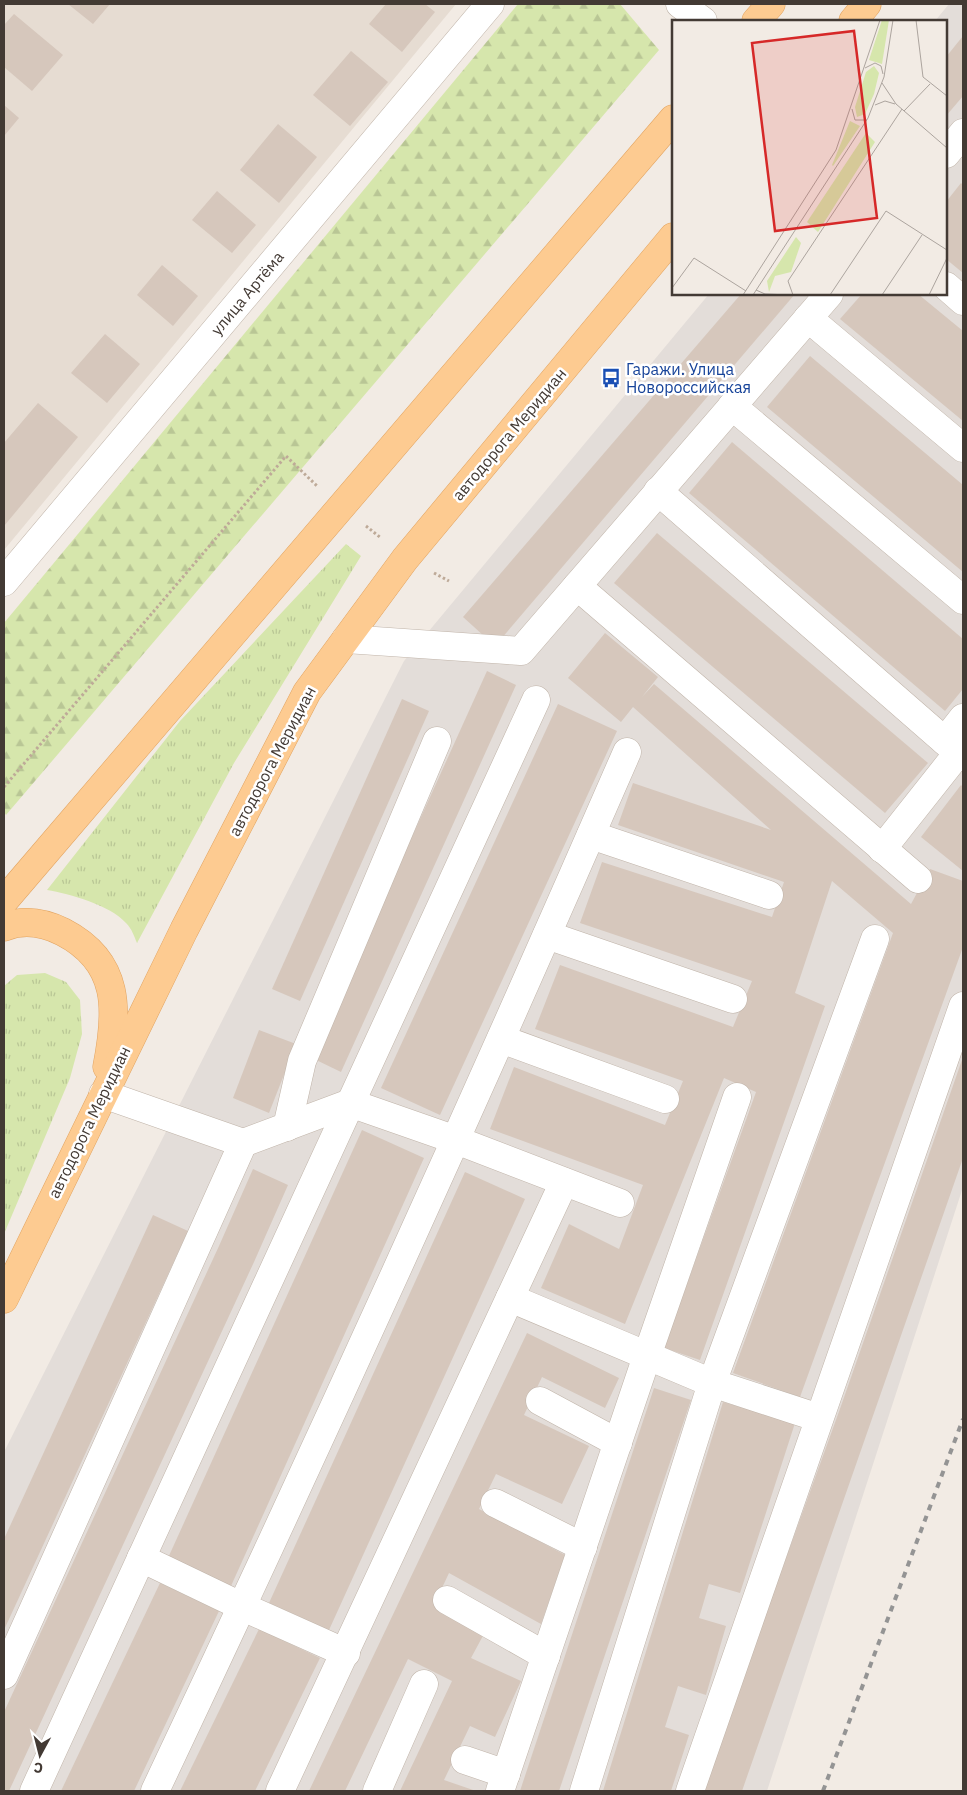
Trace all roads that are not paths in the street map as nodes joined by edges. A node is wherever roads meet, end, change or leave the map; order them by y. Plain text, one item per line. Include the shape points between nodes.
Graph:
1 (490, 4) edge
2 (680, 4) edge
3 (770, 4) edge
4 (867, 4) edge
5 (702, 20) edge
6 (757, 20) edge
7 (854, 20) edge
8 (672, 119) edge
9 (672, 238) edge
10 (947, 287) edge
11 (828, 295) edge
12 (963, 301) edge
13 (808, 318) junction
14 (732, 406) junction
15 (963, 448) edge
16 (658, 492) junction
17 (4, 582) edge
18 (577, 586) junction
19 (963, 600) edge
20 (346, 639) junction
21 (536, 700) dead end
22 (963, 718) edge
23 (437, 741) dead end
24 (955, 750) edge
25 (627, 752) dead end
26 (591, 835) junction
27 (882, 849) junction
28 (918, 879) dead end
29 (769, 895) dead end
30 (4, 901) edge
31 (4, 927) edge
32 (547, 935) junction
33 (875, 939) dead end
34 (732, 999) dead end
35 (963, 1006) edge
36 (501, 1039) junction
37 (103, 1094) junction
38 (737, 1097) dead end
39 (665, 1099) dead end
40 (350, 1103) junction
41 (287, 1127) junction
42 (456, 1140) junction
43 (243, 1144) junction
44 (564, 1182) junction
45 (620, 1203) dead end
46 (4, 1298) edge
47 (510, 1298) junction
48 (647, 1356) junction
49 (712, 1383) junction
50 (540, 1401) dead end
51 (819, 1418) junction
52 (618, 1443) junction
53 (495, 1502) dead end
54 (583, 1547) junction
55 (141, 1558) junction
56 (447, 1600) dead end
57 (243, 1607) junction
58 (346, 1653) junction
59 (546, 1656) junction
60 (4, 1675) edge
61 (424, 1684) dead end
62 (465, 1760) dead end
63 (503, 1783) edge
64 (34, 1791) edge
65 (155, 1791) edge
66 (280, 1791) edge
67 (376, 1791) edge
68 (584, 1791) edge
69 (690, 1791) edge

1 - 17 street, улица Артёма
2 - 5 street
3 - 6 main road
4 - 7 main road
8 - 30 main road
9 - 20 main road, автодорога Меридиан via 406,559
10 - 12 street
11 - 13 street
13 - 14 street
13 - 15 street
14 - 16 street
14 - 19 street
16 - 18 street
16 - 24 street
18 - 20 street via 520,651
18 - 27 street
20 - 37 main road, автодорога Меридиан via 307,692
21 - 40 street
22 - 24 street
23 - 41 street via 302,1061
24 - 27 street
25 - 26 street
26 - 29 street
26 - 32 street
27 - 28 street
31 - 37 main road via 17,922 36,922 57,929 92,952 102,966 110,981 114,1022
32 - 34 street
32 - 36 street
33 - 49 street
35 - 51 street
36 - 39 street
36 - 42 street
37 - 43 street
37 - 46 main road, автодорога Меридиан
38 - 48 street
40 - 41 street
40 - 42 street
40 - 55 street
41 - 43 street
42 - 44 street
42 - 57 street
43 - 60 street
44 - 45 street
44 - 47 street
47 - 48 street
47 - 58 street
48 - 49 street
48 - 52 street
49 - 51 street
49 - 68 street
50 - 52 street
51 - 69 street
52 - 54 street
53 - 54 street
54 - 59 street
55 - 57 street
55 - 64 street
56 - 59 street
57 - 58 street
57 - 65 street
58 - 66 street
59 - 63 street
61 - 67 street
62 - 63 street

